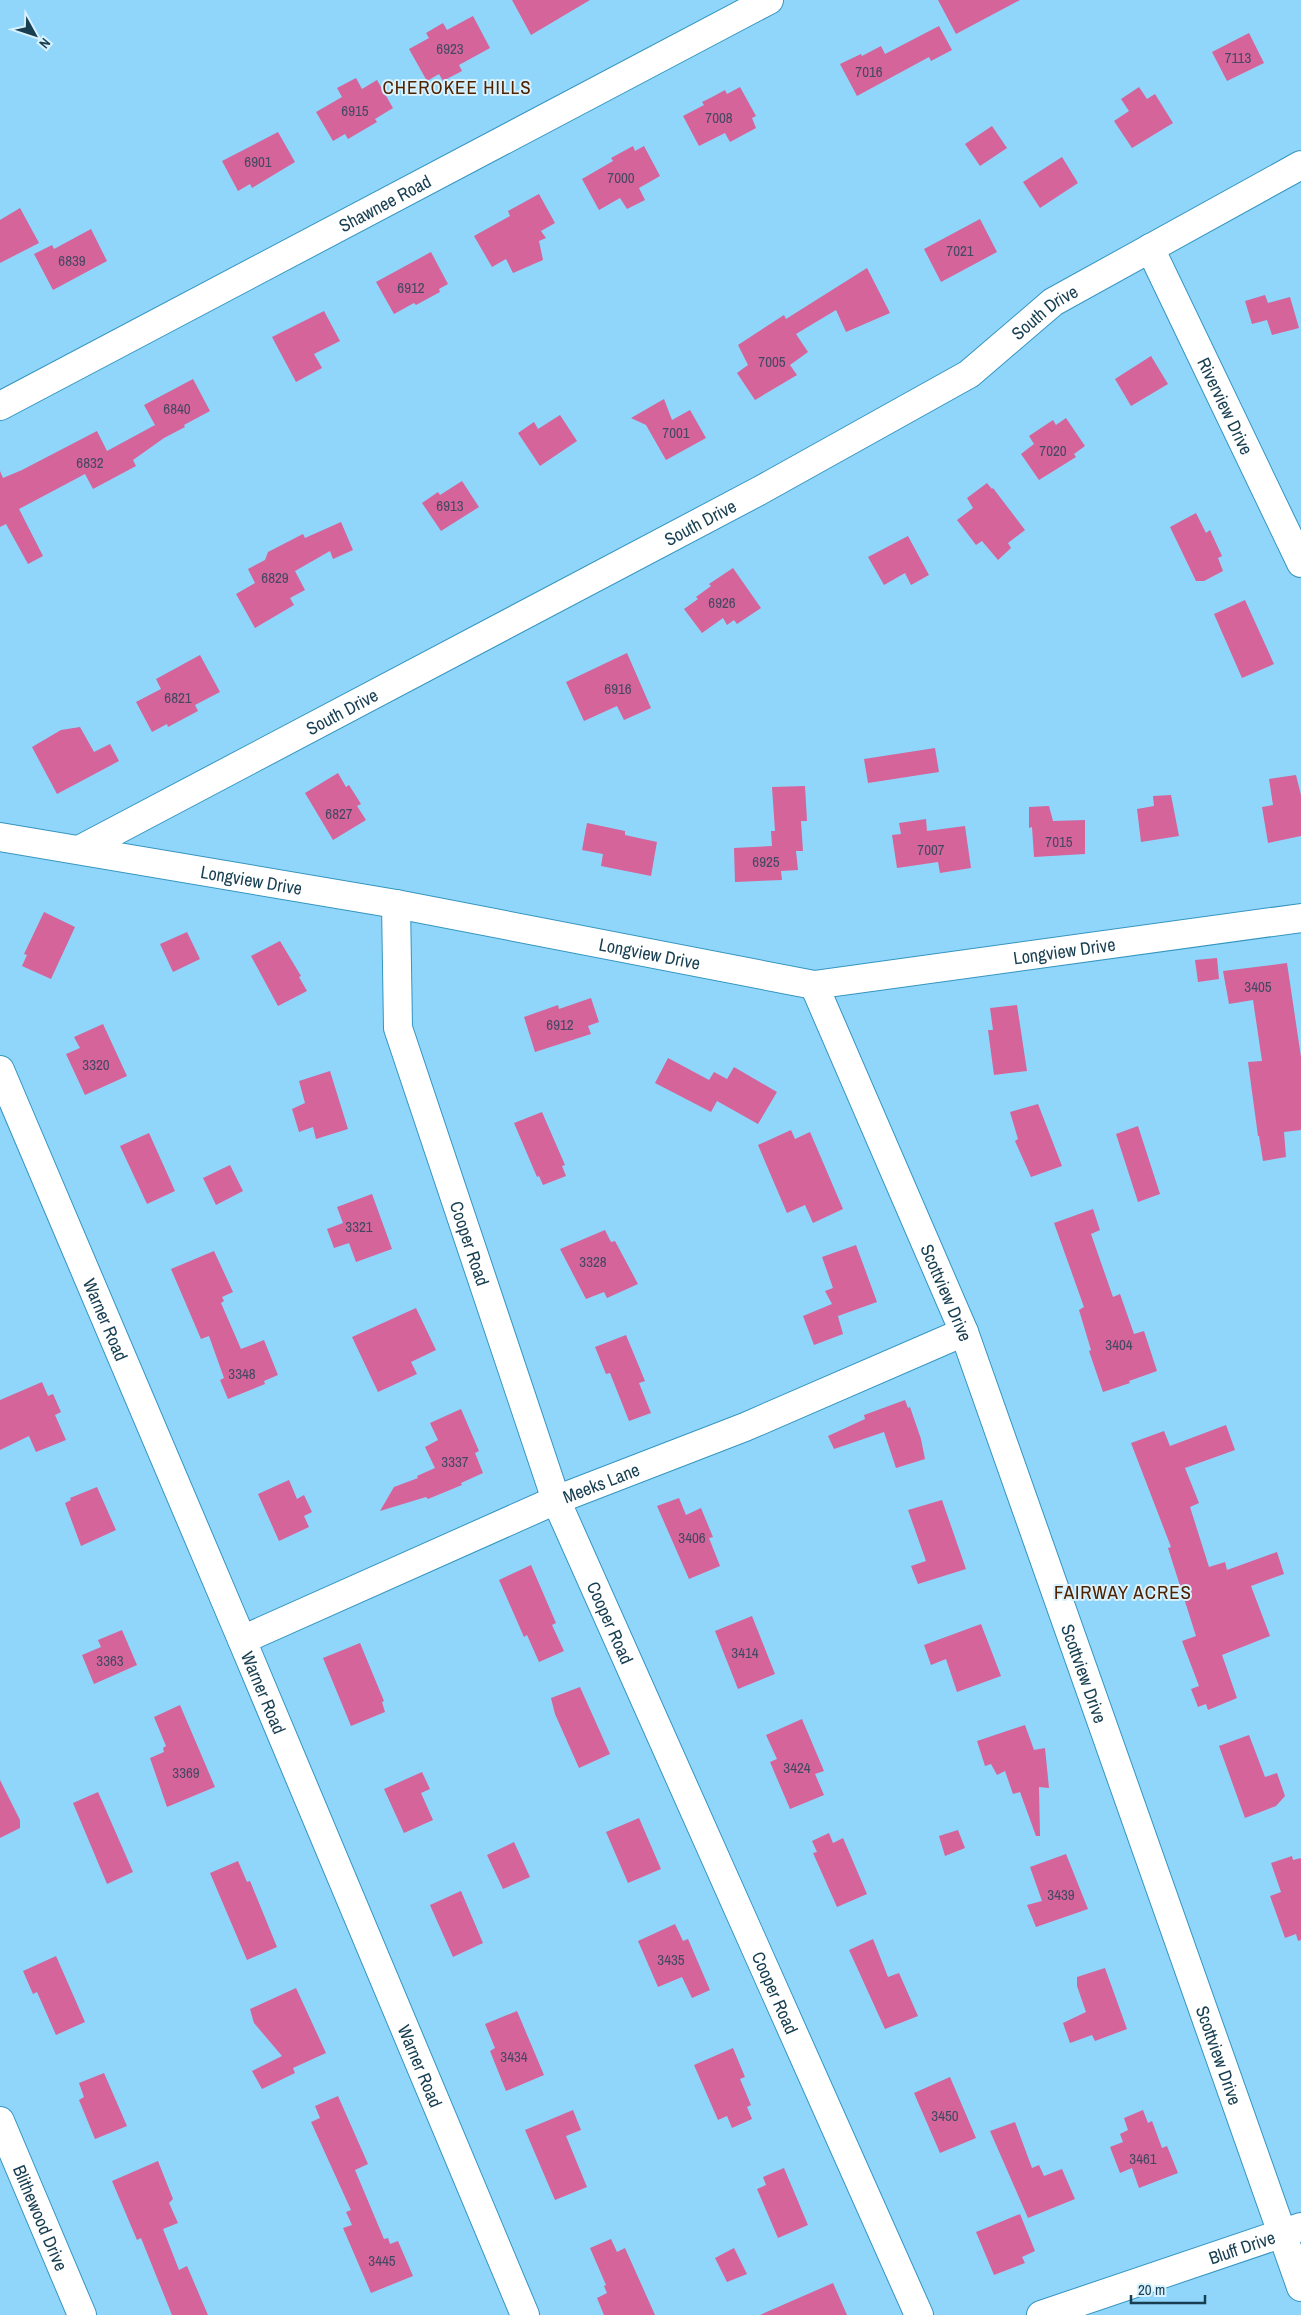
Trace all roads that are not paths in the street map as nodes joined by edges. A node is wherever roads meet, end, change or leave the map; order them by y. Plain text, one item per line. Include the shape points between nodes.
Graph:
1 (769, 0) edge
2 (1301, 165) edge
3 (1150, 248) junction
4 (0, 406) edge
5 (1301, 563) edge
6 (0, 837) edge
7 (81, 850) junction
8 (396, 904) junction
9 (1301, 918) edge
10 (814, 985) junction
11 (0, 1070) edge
12 (964, 1332) junction
13 (556, 1500) junction
14 (242, 1640) junction
15 (0, 2121) edge
16 (1292, 2230) edge
17 (1301, 2287) edge
18 (82, 2315) edge
19 (525, 2315) edge
20 (918, 2315) edge
21 (1041, 2315) edge

1 - 4 street, Shawnee Road
2 - 3 street, South Drive
3 - 5 street, Riverview Drive
3 - 7 street, South Drive via 1053,302 961,379 759,491
6 - 7 street, Longview Drive
7 - 8 street, Longview Drive
8 - 10 street, Longview Drive
8 - 13 street, Cooper Road via 398,1028
9 - 10 street, Longview Drive
10 - 12 street, Scottview Drive
11 - 14 street, Warner Road
12 - 13 street, Meeks Lane via 745,1428
12 - 16 street, Scottview Drive
13 - 14 street, Meeks Lane
13 - 20 street, Cooper Road
14 - 19 street, Warner Road
15 - 18 street, Blithewood Drive
16 - 17 street, Scottview Drive
16 - 21 street, Bluff Drive

